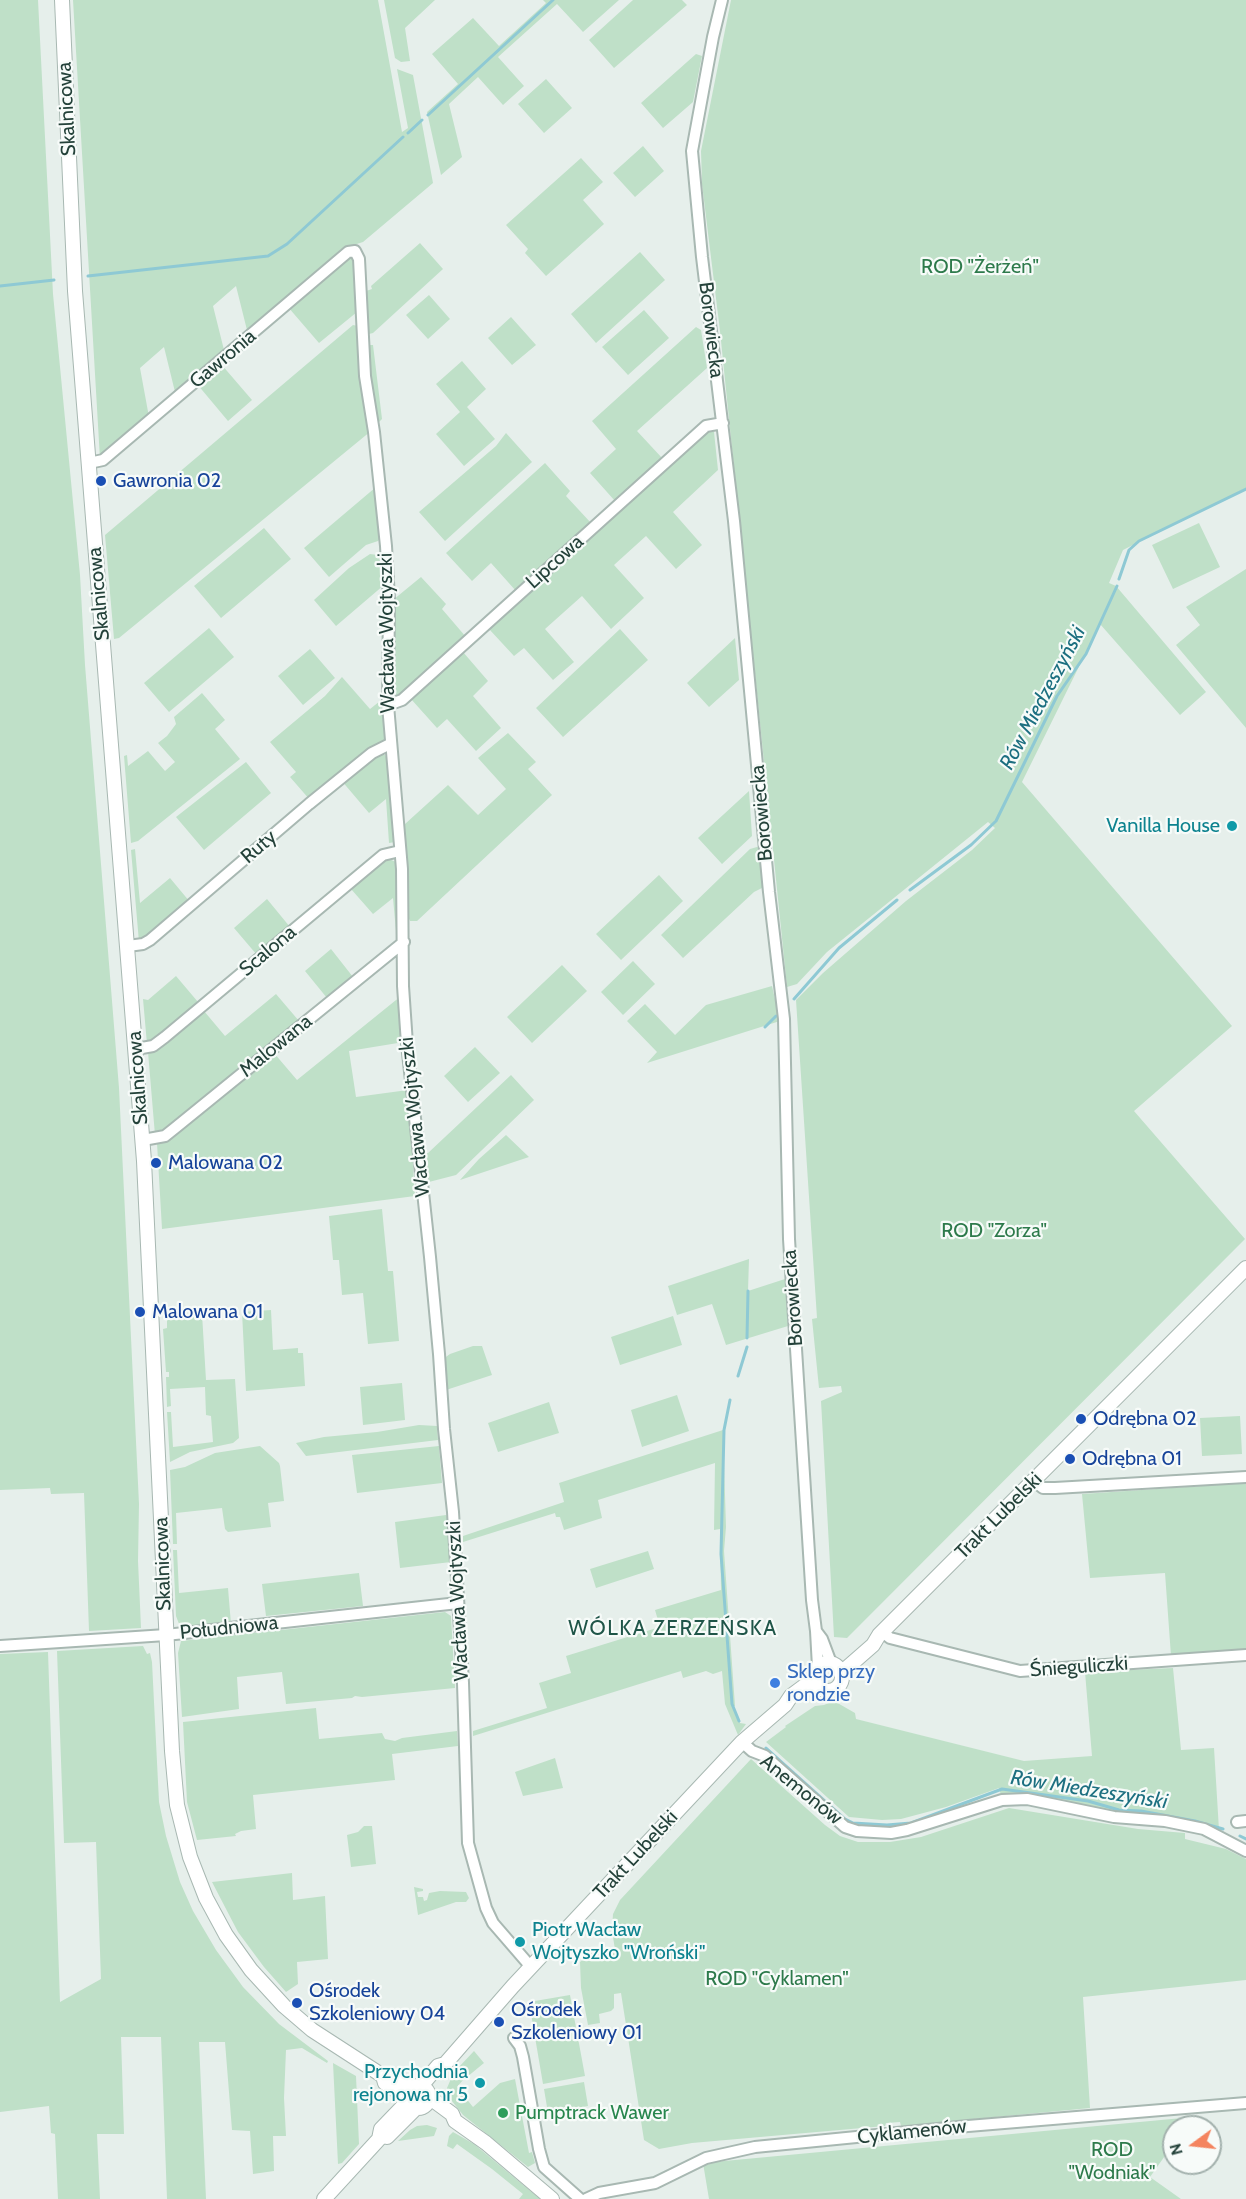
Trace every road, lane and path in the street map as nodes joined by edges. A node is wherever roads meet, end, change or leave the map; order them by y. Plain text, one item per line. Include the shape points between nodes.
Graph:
1 (62, 0) edge
2 (722, 0) edge
3 (355, 251) joint
4 (723, 423) junction
5 (89, 463) junction
6 (388, 705) junction
7 (390, 744) junction
8 (400, 851) junction
9 (404, 942) junction
10 (128, 946) junction
11 (136, 1049) junction
12 (143, 1140) junction
13 (1246, 1268) edge
14 (1246, 1477) edge
15 (1034, 1481) junction
16 (458, 1604) junction
17 (880, 1634) junction
18 (166, 1635) junction
19 (0, 1646) edge
20 (1246, 1655) edge
21 (826, 1673) junction
22 (742, 1742) junction
23 (1246, 1851) edge
24 (531, 1967) junction
25 (514, 2038) dead end
26 (418, 2097) junction
27 (1246, 2103) edge
28 (324, 2199) edge
29 (552, 2199) edge
30 (580, 2199) edge
31 (586, 2199) edge

1 - 5 street, Skalnicowa via 75,282
2 - 4 street, Borowiecka via 692,151
3 - 5 street, Gawronia via 348,252 103,460
3 - 6 street, Wacława Wojtyszki via 365,376 386,546
4 - 6 street, Lipcowa via 706,426 402,700
4 - 21 street, Borowiecka via 784,1019 789,1239 812,1600
5 - 10 street, Skalnicowa
6 - 7 street, Wacława Wojtyszki
7 - 8 street, Wacława Wojtyszki
7 - 10 street, Ruty via 372,753 327,789 150,940
8 - 9 street, Wacława Wojtyszki
8 - 11 street, Scalona via 383,855 153,1046
9 - 12 street, Malowana via 165,1136
9 - 16 street, Wacława Wojtyszki via 407,1044 439,1354
10 - 11 street, Skalnicowa
11 - 12 street, Skalnicowa
12 - 18 street, Skalnicowa
13 - 15 street, Trakt Lubelski
14 - 15 street via 1055,1488 1043,1488
15 - 17 street, Trakt Lubelski
16 - 18 street, Południowa
16 - 24 street, Wacława Wojtyszki via 471,1858 493,1923
17 - 20 street, Śnieguliczki via 1020,1671
17 - 21 street, Trakt Lubelski
18 - 19 street, Południowa
18 - 26 street, Skalnicowa via 177,1805 190,1857 209,1905 238,1953 284,2006 316,2032 383,2076 390,2075
21 - 22 street, Trakt Lubelski via 793,1706 786,1705
22 - 23 street, Anemonów via 765,1756 845,1827 858,1831 907,1830 1002,1800 1027,1799 1114,1817 1204,1828
22 - 24 street, Trakt Lubelski
24 - 26 street, Trakt Lubelski
25 - 30 street via 523,2057 544,2167
26 - 28 street, Trakt Lubelski via 381,2129 379,2139
26 - 29 street, Skalnicowa via 452,2114 455,2121
27 - 31 street, Cyklamenów via 755,2147 706,2157 655,2183

